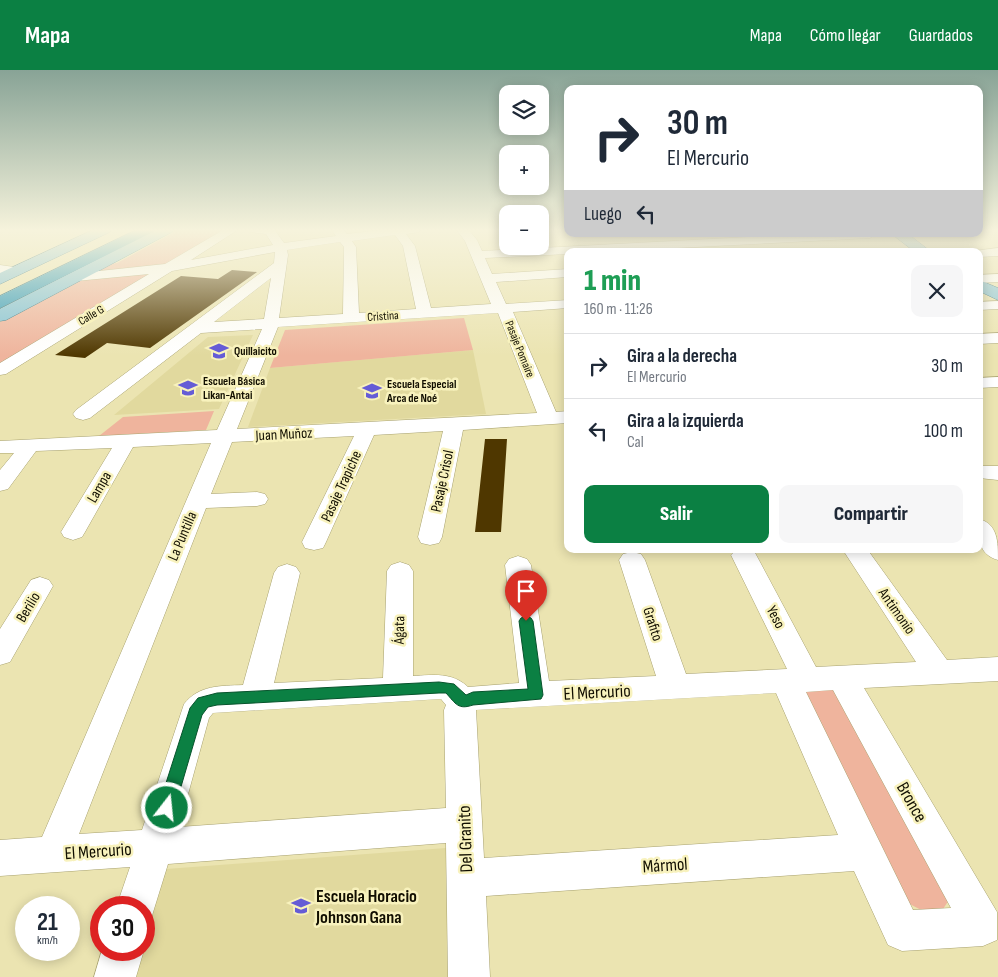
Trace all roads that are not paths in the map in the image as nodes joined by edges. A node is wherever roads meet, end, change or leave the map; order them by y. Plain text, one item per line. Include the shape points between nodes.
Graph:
1 (16, 271) edge
2 (35, 271) edge
3 (63, 271) edge
4 (87, 271) edge
5 (120, 271) edge
6 (163, 271) edge
7 (272, 271) edge
8 (279, 271) edge
9 (351, 271) edge
10 (416, 271) edge
11 (484, 271) edge
12 (82, 274) junction
13 (564, 274) edge
14 (487, 278) junction
15 (998, 278) edge
16 (0, 279) edge
17 (983, 279) edge
18 (983, 287) edge
19 (0, 289) edge
20 (998, 295) edge
21 (0, 303) edge
22 (564, 304) edge
23 (998, 305) edge
24 (983, 306) edge
25 (502, 308) junction
26 (0, 309) edge
27 (425, 314) junction
28 (0, 316) edge
29 (351, 318) junction
30 (270, 324) junction
31 (198, 328) junction
32 (998, 338) edge
33 (983, 339) edge
34 (0, 370) edge
35 (998, 382) edge
36 (983, 384) edge
37 (82, 414) dead end
38 (563, 418) edge
39 (454, 425) junction
40 (367, 429) junction
41 (224, 436) junction
42 (126, 441) junction
43 (30, 446) junction
44 (0, 447) edge
45 (983, 472) edge
46 (998, 473) edge
47 (0, 484) edge
48 (257, 499) dead end
49 (197, 501) junction
50 (983, 531) edge
51 (73, 532) dead end
52 (430, 537) dead end
53 (314, 542) dead end
54 (998, 552) edge
55 (857, 553) edge
56 (744, 555) dead end
57 (632, 560) dead end
58 (518, 566) dead end
59 (400, 571) dead end
60 (287, 574) dead end
61 (40, 586) dead end
62 (0, 654) edge
63 (998, 669) edge
64 (940, 672) junction
65 (842, 678) junction
66 (797, 680) junction
67 (675, 687) junction
68 (398, 690) junction
69 (536, 695) junction
70 (255, 697) junction
71 (463, 702) junction
72 (465, 824) junction
73 (155, 846) junction
74 (864, 852) junction
75 (53, 854) junction
76 (0, 858) edge
77 (466, 878) junction
78 (140, 896) edge
79 (120, 961) edge
80 (115, 977) edge
81 (469, 977) edge

1 - 16 main road
2 - 19 highway
3 - 21 highway
4 - 12 main road
5 - 12 street
6 - 34 street, Calle G
7 - 31 street
8 - 30 street, La Puntilla
9 - 29 street
10 - 27 street
11 - 14 street, Pasaje Pomaire
12 - 26 highway
12 - 28 main road
13 - 14 street
14 - 25 street, Pasaje Pomaire
15 - 17 street
18 - 20 main road
22 - 25 street, Cristina
23 - 24 street
25 - 27 street, Cristina
25 - 38 street, Pasaje Pomaire
27 - 29 street, Cristina
29 - 30 street, Cristina
30 - 31 street, Cristina
30 - 41 street, La Puntilla
31 - 37 street
32 - 33 street
35 - 36 street
38 - 39 street, Juan Muñoz
39 - 40 street, Juan Muñoz
39 - 52 street, Pasaje Crisol
40 - 41 street, Juan Muñoz
40 - 53 street, Pasaje Trapiche
41 - 42 street, Juan Muñoz
41 - 49 street, La Puntilla
42 - 43 street, Juan Muñoz
42 - 51 street, Lampa
43 - 44 street, Juan Muñoz
43 - 47 street
45 - 46 street
48 - 49 street
49 - 75 street, La Puntilla
50 - 54 street
55 - 64 street, Antimonio
56 - 66 street, Yeso
57 - 67 street, Grafito
58 - 69 street
59 - 68 street, Ágata
60 - 70 street
61 - 62 street, Berilio
63 - 64 street, El Mercurio
64 - 65 street, El Mercurio
65 - 66 street, El Mercurio
65 - 74 street, Bronce via 983,926 902,931
66 - 67 street, El Mercurio
66 - 74 street
67 - 69 street, El Mercurio
68 - 70 street
68 - 71 street via 449,688
69 - 71 street, El Mercurio via 473,698
70 - 73 street via 210,700 196,713
71 - 72 street, Del Granito via 460,710
72 - 73 street, El Mercurio
72 - 77 street, Del Granito
73 - 75 street, El Mercurio
73 - 78 street
74 - 77 street, Mármol
75 - 76 street, El Mercurio
77 - 81 street, Del Granito
79 - 80 street

